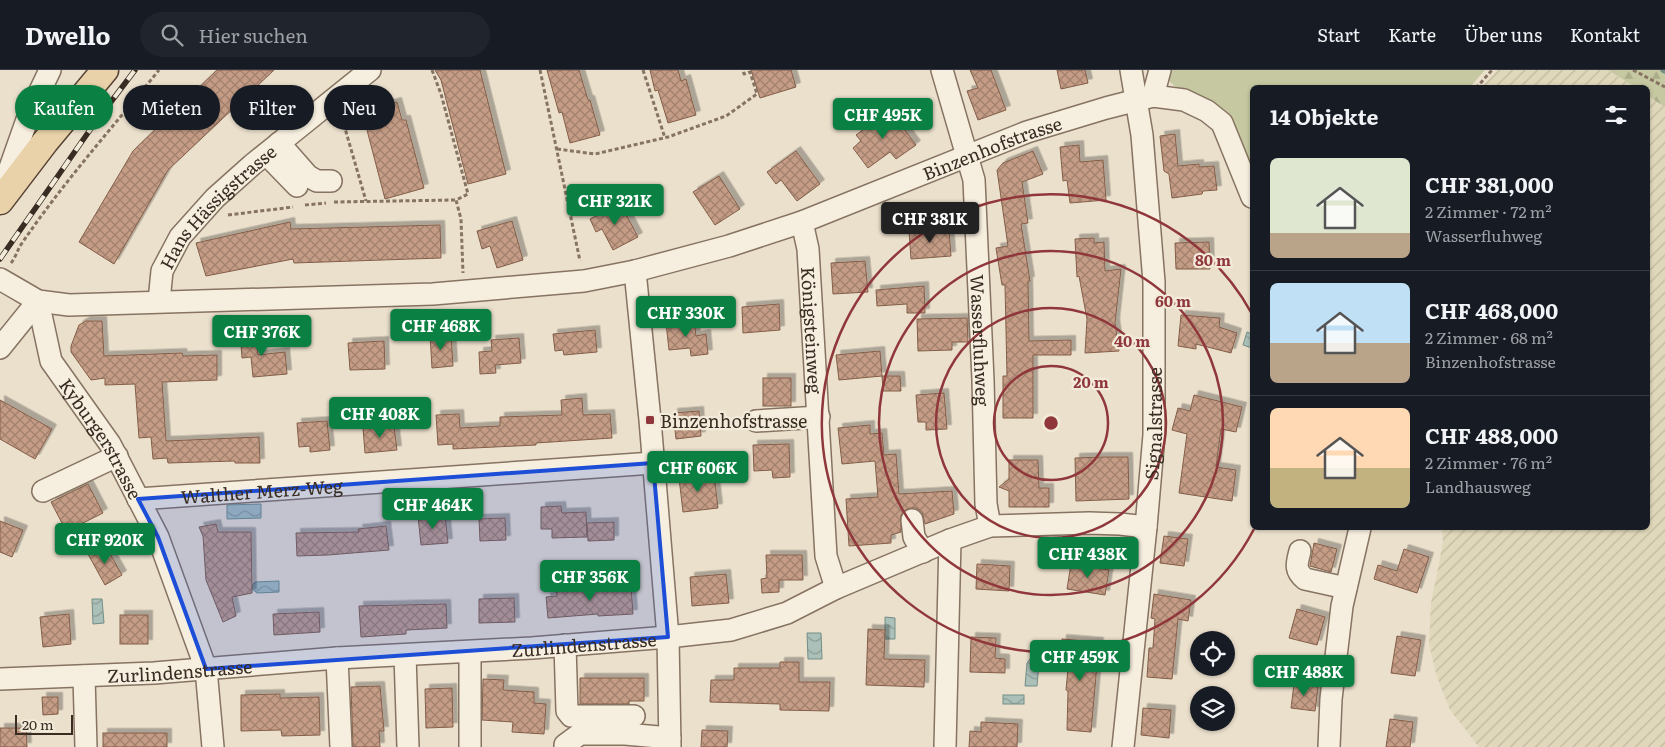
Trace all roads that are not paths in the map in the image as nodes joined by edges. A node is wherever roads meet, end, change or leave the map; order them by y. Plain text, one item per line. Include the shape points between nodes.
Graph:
1 (50, 70) edge
2 (105, 70) edge
3 (370, 70) edge
4 (942, 70) edge
5 (1131, 70) edge
6 (1160, 70) edge
7 (1145, 99) junction
8 (272, 149) junction
9 (968, 155) junction
10 (331, 181) dead end
11 (297, 186) dead end
12 (1250, 192) edge
13 (0, 196) edge
14 (0, 201) edge
15 (802, 222) junction
16 (634, 271) junction
17 (0, 279) edge
18 (38, 301) junction
19 (159, 301) junction
20 (0, 348) edge
21 (819, 417) junction
22 (756, 421) dead end
23 (116, 456) junction
24 (653, 462) junction
25 (43, 491) dead end
26 (138, 499) junction
27 (912, 520) dead end
28 (990, 526) junction
29 (1146, 527) junction
30 (1360, 530) edge
31 (950, 540) junction
32 (1300, 551) dead end
33 (923, 552) junction
34 (836, 588) junction
35 (1346, 588) junction
36 (668, 637) junction
37 (565, 645) junction
38 (470, 652) junction
39 (405, 655) junction
40 (337, 658) junction
41 (206, 669) junction
42 (84, 676) junction
43 (0, 679) edge
44 (634, 716) dead end
45 (670, 742) edge
46 (86, 747) edge
47 (213, 747) edge
48 (341, 747) edge
49 (408, 747) edge
50 (470, 747) edge
51 (565, 747) edge
52 (945, 747) edge
53 (1123, 747) edge
54 (1329, 747) edge

1 - 13 street via 29,114
2 - 14 main road
3 - 8 street, Hans Hässigstrasse
4 - 9 street, Wasserfluhweg
5 - 7 street, Signalstrasse
6 - 7 street
7 - 9 street, Binzenhofstrasse via 1036,130
7 - 12 street via 1184,100 1222,123
7 - 29 street, Signalstrasse via 1142,136 1154,282 1154,435
8 - 10 street via 317,181
8 - 11 street
8 - 19 street, Hans Hässigstrasse via 215,198 180,237 162,271
9 - 15 street, Binzenhofstrasse
9 - 28 street, Wasserfluhweg via 974,180 986,504
15 - 16 street, Binzenhofstrasse via 729,246
15 - 21 street, Königsteinweg via 808,249
16 - 19 street, Binzenhofstrasse via 584,281 433,294
16 - 24 street
17 - 18 street, Binzenhofstrasse
18 - 19 street, Binzenhofstrasse via 69,305
18 - 20 street
18 - 23 street, Kyburgerstrasse via 51,360
21 - 22 street
21 - 34 street, Königsteinweg via 826,556
23 - 25 street
23 - 26 street, Kyburgerstrasse
24 - 26 street, Walther Merz-Weg
24 - 36 street
26 - 41 street, Kyburgerstrasse via 158,536
27 - 33 street via 914,537
28 - 29 street, Zurlindenstrasse via 1089,523
28 - 31 street, Zurlindenstrasse
29 - 53 street, Signalstrasse
30 - 35 street
31 - 33 street, Zurlindenstrasse
31 - 52 street
32 - 35 street via 1296,566 1300,575
33 - 34 street, Zurlindenstrasse
34 - 36 street, Zurlindenstrasse via 787,613 731,630
35 - 54 street via 1331,699
36 - 37 street, Zurlindenstrasse
36 - 45 street
37 - 38 street, Zurlindenstrasse
37 - 44 street via 566,711 571,716
38 - 39 street, Zurlindenstrasse
38 - 50 street
39 - 40 street, Zurlindenstrasse
39 - 49 street
40 - 41 street, Zurlindenstrasse
40 - 48 street
41 - 42 street, Zurlindenstrasse
41 - 47 street, Kyburgerstrasse
42 - 43 street, Zurlindenstrasse
42 - 46 street
45 - 51 street via 625,734 580,734

